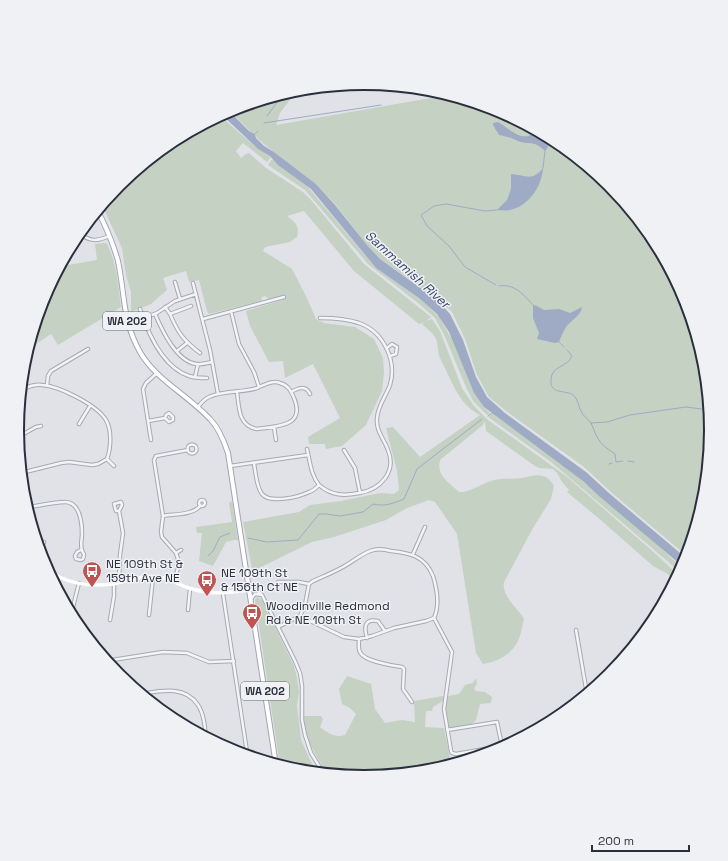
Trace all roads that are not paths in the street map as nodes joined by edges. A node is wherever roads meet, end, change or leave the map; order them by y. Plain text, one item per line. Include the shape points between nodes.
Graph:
1 (100, 216) edge
2 (110, 236) junction
3 (85, 237) edge
4 (175, 282) dead end
5 (193, 283) dead end
6 (196, 294) junction
7 (284, 297) dead end
8 (180, 299) junction
9 (191, 306) dead end
10 (166, 307) junction
11 (140, 309) dead end
12 (231, 311) junction
13 (155, 314) junction
14 (170, 314) junction
15 (144, 318) junction
16 (320, 318) dead end
17 (203, 319) junction
18 (187, 343) junction
19 (387, 348) junction
20 (88, 349) dead end
21 (177, 351) junction
22 (200, 353) dead end
23 (390, 356) junction
24 (212, 362) junction
25 (198, 364) junction
26 (157, 373) junction
27 (195, 377) junction
28 (207, 378) dead end
29 (47, 385) junction
30 (27, 387) edge
31 (259, 387) junction
32 (237, 392) junction
33 (291, 392) junction
34 (218, 394) junction
35 (310, 394) dead end
36 (90, 406) junction
37 (198, 407) junction
38 (165, 418) dead end
39 (148, 421) junction
40 (79, 424) dead end
41 (41, 426) dead end
42 (274, 427) junction
43 (24, 434) edge
44 (151, 440) dead end
45 (276, 440) dead end
46 (308, 449) dead end
47 (188, 450) dead end
48 (344, 450) dead end
49 (308, 454) junction
50 (106, 459) junction
51 (254, 464) junction
52 (114, 466) dead end
53 (230, 466) junction
54 (27, 471) edge
55 (320, 485) junction
56 (360, 493) junction
57 (200, 506) dead end
58 (33, 507) edge
59 (119, 511) dead end
60 (163, 516) junction
61 (425, 527) dead end
62 (81, 550) dead end
63 (181, 550) dead end
64 (176, 553) junction
65 (413, 554) junction
66 (56, 574) edge
67 (153, 576) junction
68 (119, 582) junction
69 (174, 582) junction
70 (278, 582) dead end
71 (78, 583) junction
72 (114, 583) junction
73 (309, 584) junction
74 (190, 589) junction
75 (249, 590) junction
76 (224, 594) junction
77 (262, 595) junction
78 (251, 601) junction
79 (73, 605) edge
80 (188, 610) dead end
81 (149, 615) dead end
82 (300, 616) junction
83 (434, 618) junction
84 (110, 620) dead end
85 (278, 627) junction
86 (576, 630) dead end
87 (385, 631) junction
88 (367, 638) junction
89 (359, 639) junction
90 (113, 660) edge
91 (234, 661) junction
92 (586, 688) edge
93 (148, 693) edge
94 (412, 702) dead end
95 (205, 730) edge
96 (447, 730) junction
97 (501, 741) edge
98 (247, 749) edge
99 (479, 750) edge
100 (275, 759) edge
101 (320, 768) edge

1 - 2 main road, WA 202
2 - 3 street via 90,240
2 - 26 main road, WA 202 via 118,261 128,324 140,353
4 - 8 street
5 - 6 street
6 - 8 street
6 - 17 street
7 - 12 street
8 - 10 street
9 - 14 street
10 - 13 street
10 - 14 street
11 - 15 street
12 - 17 street
12 - 31 street via 239,344
13 - 15 street
13 - 21 street via 166,337
14 - 18 street
15 - 27 street via 155,344 164,357 184,374
16 - 19 street via 360,324 372,330
17 - 24 street
18 - 21 street
18 - 22 street
19 - 23 street
19 - 23 street via 392,344 397,347 396,354
20 - 29 street via 51,371
21 - 25 street via 188,361
23 - 56 street via 391,380 377,414 378,428 390,454 389,469 380,485
24 - 25 street
24 - 34 street
25 - 27 street
26 - 37 main road, WA 202
26 - 39 street via 144,386
27 - 28 street
29 - 30 street
29 - 36 street via 73,395
31 - 32 street
31 - 33 street via 272,382 282,384
32 - 34 street
32 - 42 street via 242,419 248,426 257,429
33 - 35 street via 304,388
33 - 42 street via 296,403 296,416 288,424
34 - 37 street via 204,399
36 - 40 street
36 - 50 street via 108,424 111,444
37 - 53 main road, WA 202 via 211,420 224,441
38 - 39 street
39 - 44 street
41 - 43 street
42 - 45 street
46 - 49 street
47 - 60 street via 156,456 154,459
48 - 56 street via 355,468
49 - 51 street
49 - 55 street via 314,477
50 - 52 street
50 - 54 street via 92,465 69,462
51 - 53 street
51 - 55 street via 258,487 271,499 303,495
53 - 75 main road, WA 202
55 - 56 street via 325,490 339,495
57 - 60 street via 190,512
58 - 62 street via 65,502 75,506 81,522
59 - 68 street via 123,533
60 - 64 street via 162,537
61 - 65 street
63 - 64 street
64 - 69 street via 178,568
65 - 73 street via 374,550
65 - 83 street via 428,567 434,580 438,605
66 - 71 street
67 - 68 street
67 - 69 street
67 - 81 street
68 - 72 street
69 - 74 street
70 - 73 street
71 - 72 street
71 - 79 street
72 - 84 street
73 - 82 street
74 - 76 street
74 - 80 street
75 - 76 street
75 - 77 street via 257,590
75 - 78 main road, WA 202
76 - 91 street
77 - 78 street via 255,594
77 - 85 street
78 - 100 main road, WA 202
82 - 85 street
82 - 89 street via 344,637
83 - 87 street
83 - 96 street via 452,652 444,709
85 - 101 street via 300,673 304,735
86 - 92 street
87 - 88 street
87 - 88 street via 378,620 372,620 364,626
88 - 89 street
89 - 94 street via 362,656 404,669 403,689
90 - 91 street via 163,652 187,653 209,662
91 - 98 street
93 - 95 street via 170,690 185,694 198,705
96 - 97 street via 497,722
96 - 99 street via 452,753

